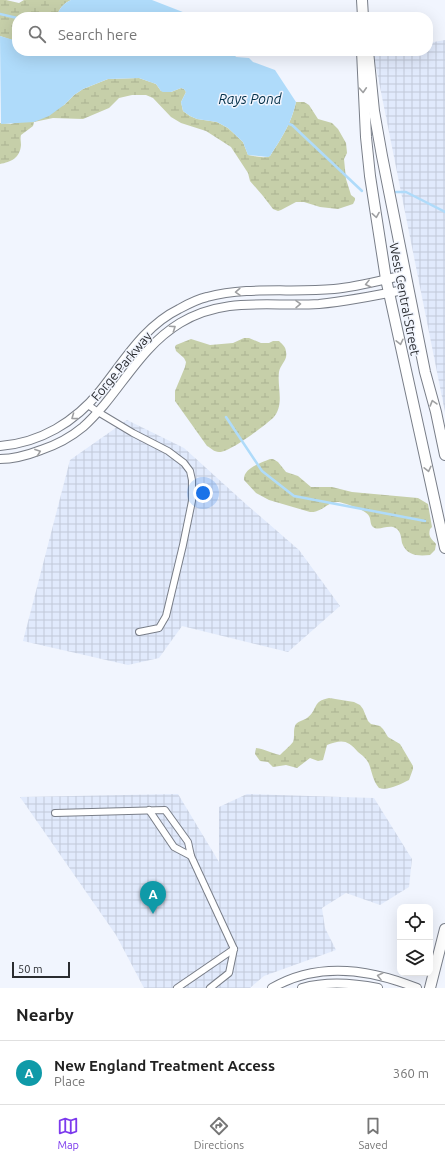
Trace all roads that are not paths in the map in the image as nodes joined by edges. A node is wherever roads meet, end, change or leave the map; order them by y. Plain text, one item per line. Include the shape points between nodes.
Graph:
1 (362, 0) edge
2 (363, 12) edge
3 (362, 56) edge
4 (368, 56) edge
5 (406, 275) junction
6 (386, 279) junction
7 (408, 289) junction
8 (389, 293) junction
9 (88, 405) junction
10 (98, 412) junction
11 (0, 446) edge
12 (445, 455) edge
13 (0, 459) edge
14 (445, 548) edge
15 (140, 632) dead end
16 (148, 810) junction
17 (55, 813) dead end
18 (191, 856) junction
19 (445, 929) edge
20 (234, 949) junction
21 (177, 988) edge
22 (210, 988) edge
23 (272, 988) edge
24 (302, 988) edge
25 (378, 988) edge
26 (417, 988) edge
27 (430, 988) edge

1 - 2 main road
3 -> 6 main road, West Central Street via 368,161
4 - 5 main road, West Central Street via 380,148
5 - 6 street, Forge Parkway
5 - 7 main road, West Central Street
6 - 8 main road, West Central Street
6 -> 9 street, Forge Parkway via 362,286 335,289 233,292 206,297 178,309 154,325 134,346
7 - 8 street, Forge Parkway
12 -> 7 main road, West Central Street via 424,372
10 -> 8 street, Forge Parkway via 158,340 180,323 206,311 249,304 318,304
8 -> 14 main road, West Central Street
9 - 10 street
9 -> 11 street, Forge Parkway via 58,429 34,440
13 -> 10 street, Forge Parkway via 32,454 61,442 83,427
10 - 15 street via 168,451 184,463 190,471 192,480 192,501 166,616 159,628
16 - 17 street
16 - 18 street via 174,847
16 - 18 street via 165,810 188,842
18 - 20 street
19 - 27 main road
20 - 21 street
20 - 22 street via 229,973
26 -> 23 street via 383,976 340,970 304,974
24 - 25 street via 338,983

